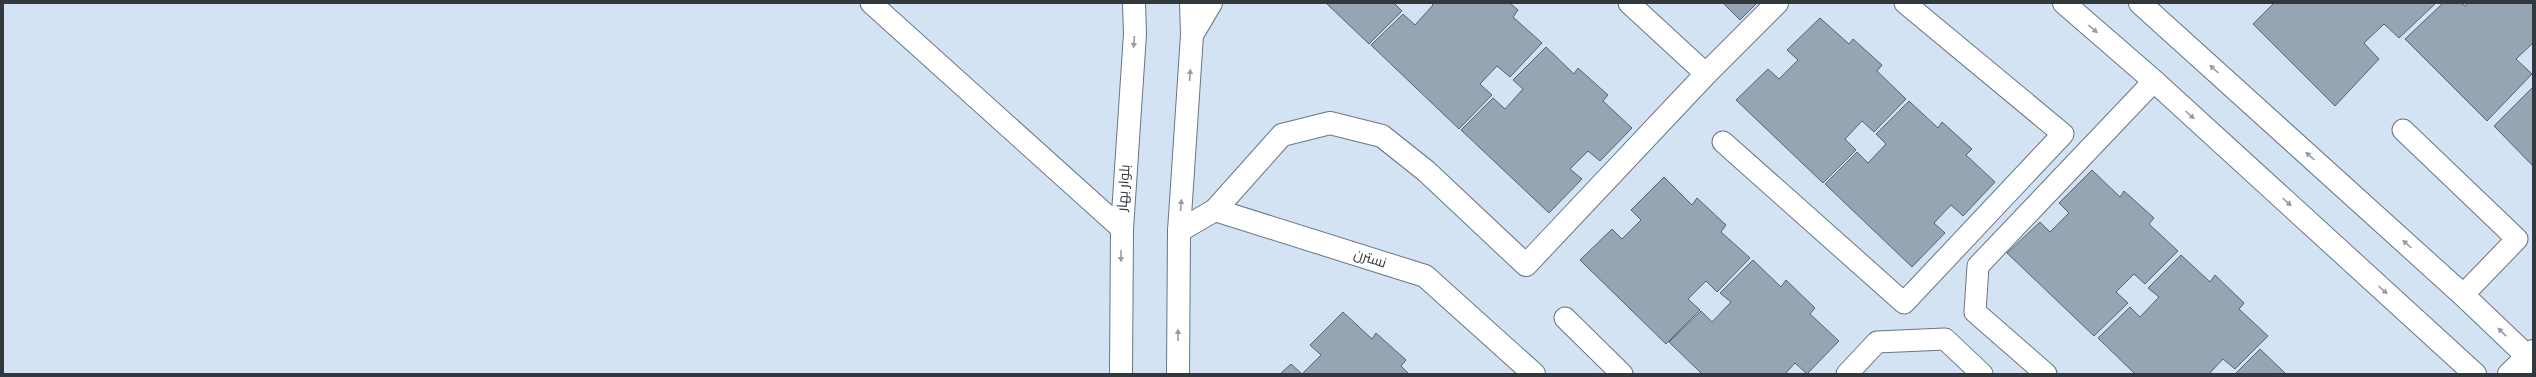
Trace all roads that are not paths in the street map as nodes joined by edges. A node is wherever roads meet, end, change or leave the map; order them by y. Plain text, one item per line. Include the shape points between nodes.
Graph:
1 (871, 3) edge
2 (1134, 3) edge
3 (1191, 3) edge
4 (1211, 3) edge
5 (1629, 3) edge
6 (1778, 3) edge
7 (1905, 3) edge
8 (2064, 3) edge
9 (2140, 3) edge
10 (1192, 35) junction
11 (1706, 74) junction
12 (2154, 81) junction
13 (2403, 130) dead end
14 (1723, 142) dead end
15 (1215, 210) junction
16 (1122, 229) junction
17 (1179, 231) junction
18 (2463, 295) junction
19 (1565, 318) dead end
20 (2530, 360) edge
21 (1121, 374) edge
22 (1178, 374) edge
23 (1534, 374) edge
24 (1622, 374) edge
25 (1848, 374) edge
26 (1982, 374) edge
27 (2046, 374) edge
28 (2475, 374) edge
29 (2509, 374) edge

1 - 16 lane
2 -> 16 street, بلوار بهار via 1135,34
3 - 10 street
4 - 10 street
5 - 11 lane
6 - 11 street
7 - 14 lane via 2063,134 1904,303
8 -> 12 street
18 -> 9 street
17 -> 10 street
11 - 15 street via 1526,265 1426,171 1382,136 1330,123 1282,135
12 - 27 lane via 1978,266 1975,312
12 -> 28 street
13 - 18 lane via 2517,239
15 - 17 street
15 - 23 street, نسترن via 1426,276
16 -> 21 street, بلوار بهار
22 -> 17 street
20 -> 18 street
19 - 24 lane
20 - 29 street
25 - 26 lane via 1877,342 1945,339

